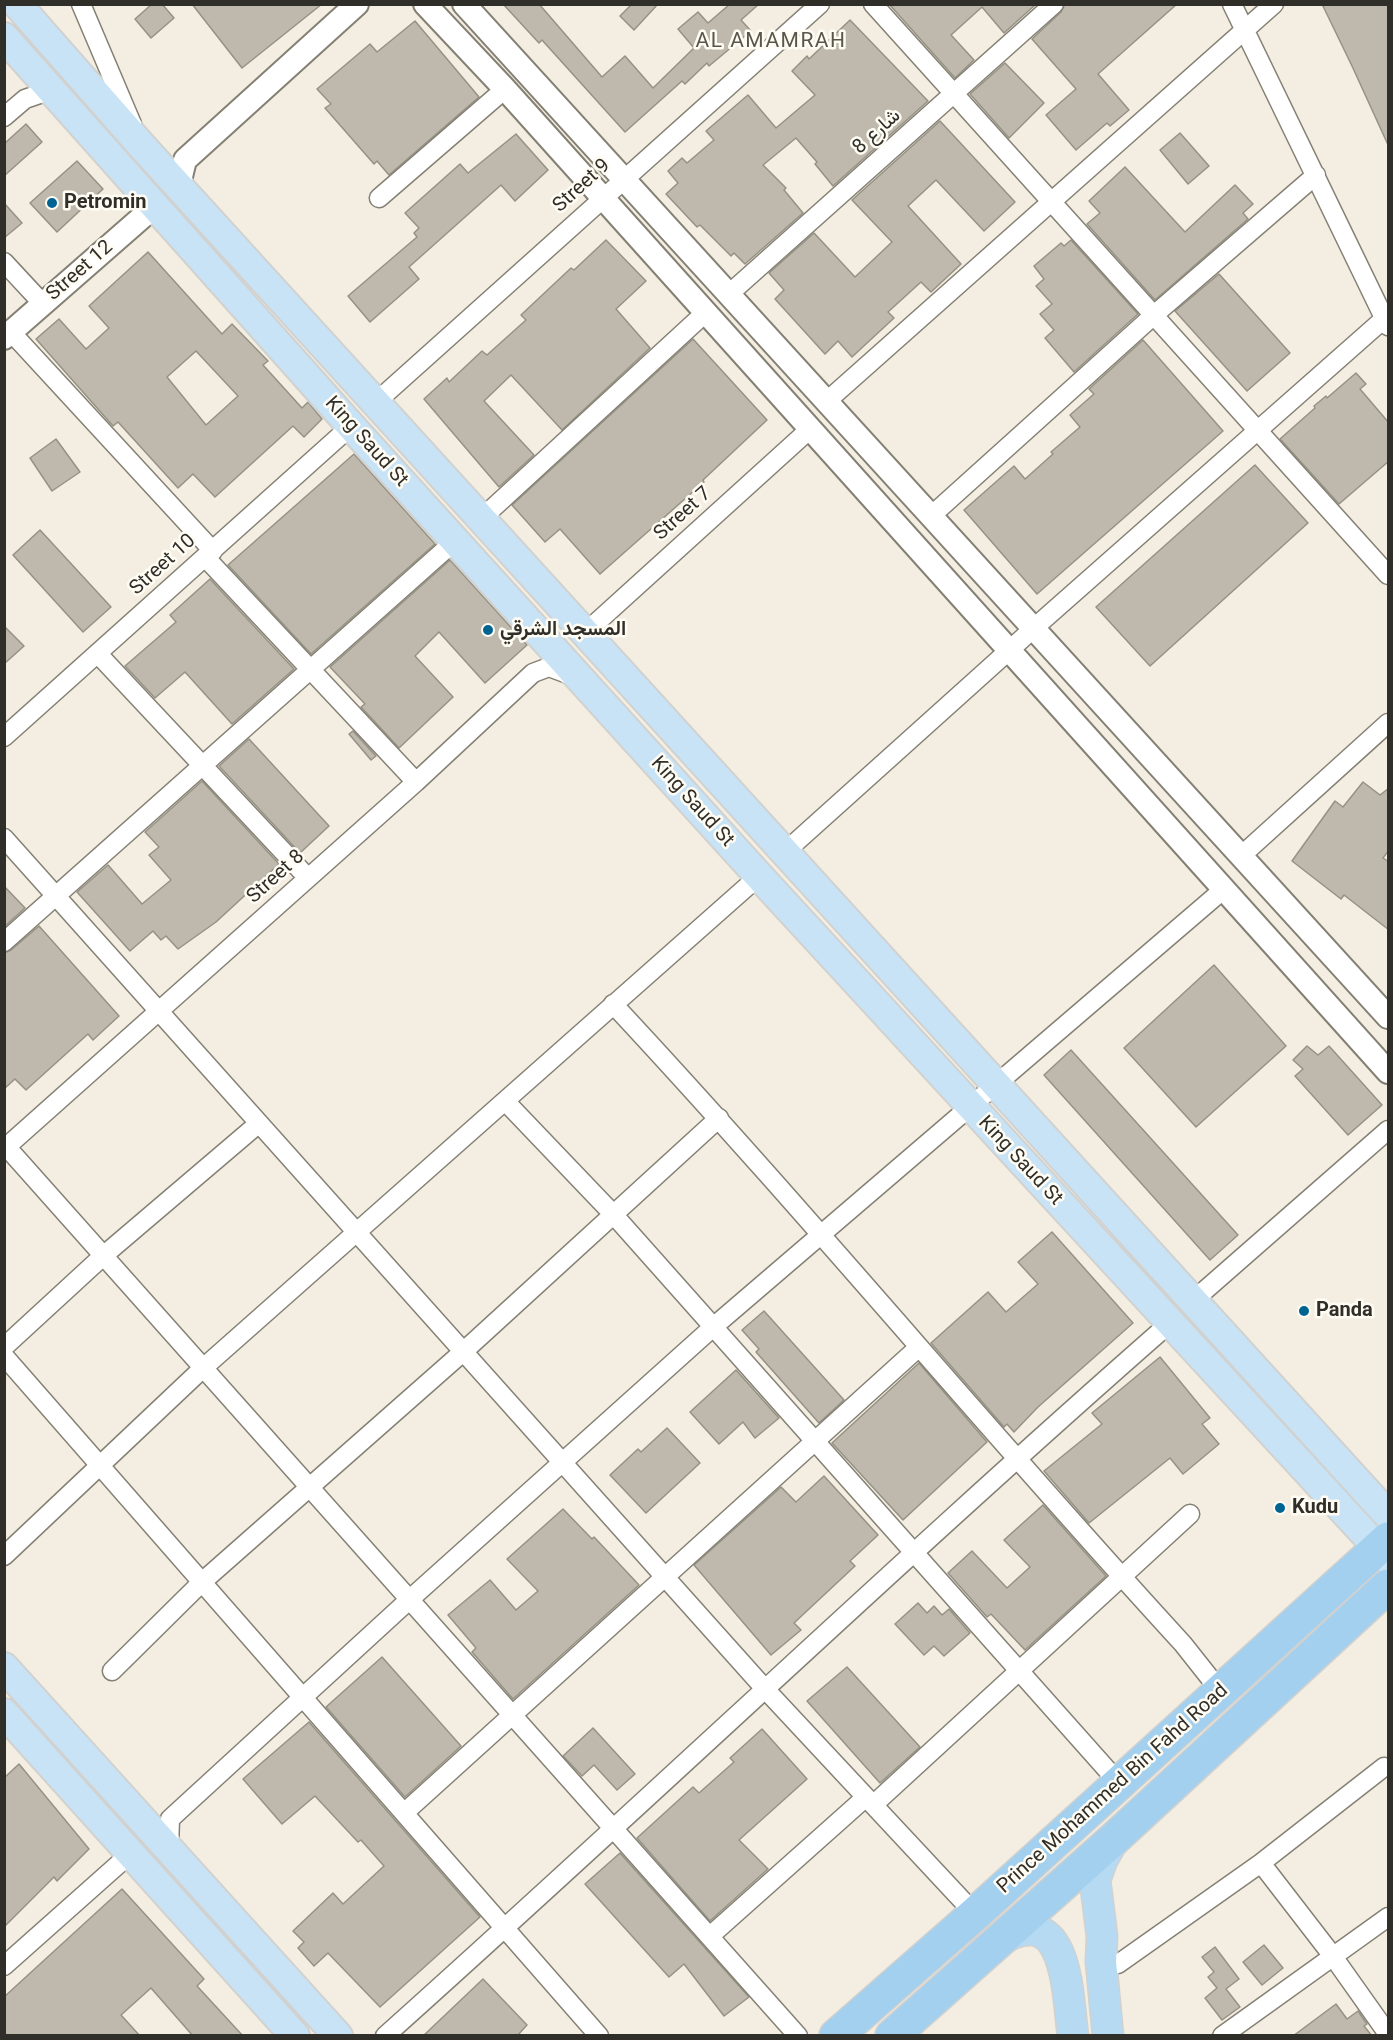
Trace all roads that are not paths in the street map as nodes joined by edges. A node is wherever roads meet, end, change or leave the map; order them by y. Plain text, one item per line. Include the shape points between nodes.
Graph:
1 (17, 4) edge
2 (81, 4) edge
3 (425, 4) edge
4 (464, 4) edge
5 (820, 4) edge
6 (873, 4) edge
7 (1054, 4) edge
8 (1233, 4) edge
9 (1274, 4) edge
10 (348, 7) edge
11 (1244, 31) junction
12 (4, 37) edge
13 (505, 89) junction
14 (51, 90) junction
15 (953, 95) junction
16 (4, 117) edge
17 (141, 145) junction
18 (1316, 176) junction
19 (624, 179) junction
20 (179, 185) junction
21 (379, 198) dead end
22 (602, 198) junction
23 (1050, 203) junction
24 (156, 205) junction
25 (4, 262) edge
26 (729, 294) junction
27 (43, 304) junction
28 (705, 313) junction
29 (1154, 315) junction
30 (1387, 322) edge
31 (8, 335) edge
32 (827, 401) junction
33 (375, 402) junction
34 (351, 426) junction
35 (810, 429) junction
36 (1259, 429) junction
37 (930, 516) junction
38 (482, 518) junction
39 (456, 540) junction
40 (209, 554) junction
41 (1389, 575) edge
42 (1034, 628) junction
43 (586, 632) junction
44 (1009, 651) junction
45 (98, 654) junction
46 (311, 670) junction
47 (585, 681) junction
48 (1389, 723) edge
49 (4, 737) edge
50 (203, 766) junction
51 (416, 782) junction
52 (4, 838) edge
53 (786, 851) junction
54 (1241, 856) junction
55 (759, 876) junction
56 (308, 878) junction
57 (1224, 889) junction
58 (57, 896) junction
59 (4, 942) edge
60 (613, 1004) junction
61 (159, 1013) junction
62 (1389, 1017) edge
63 (1389, 1072) edge
64 (998, 1083) junction
65 (505, 1101) junction
66 (968, 1106) junction
67 (719, 1118) junction
68 (258, 1124) junction
69 (1389, 1130) edge
70 (5, 1146) edge
71 (613, 1214) junction
72 (356, 1233) junction
73 (819, 1235) junction
74 (103, 1256) junction
75 (1195, 1299) junction
76 (1171, 1322) junction
77 (712, 1328) junction
78 (4, 1347) edge
79 (919, 1347) junction
80 (464, 1351) junction
81 (4, 1356) edge
82 (202, 1369) junction
83 (814, 1443) junction
84 (1017, 1457) junction
85 (564, 1461) junction
86 (99, 1465) junction
87 (309, 1488) junction
88 (1190, 1514) dead end
89 (1389, 1515) edge
90 (1385, 1549) edge
91 (913, 1553) junction
92 (4, 1556) edge
93 (1121, 1576) junction
94 (666, 1577) junction
95 (202, 1582) junction
96 (1389, 1586) edge
97 (408, 1600) junction
98 (4, 1667) edge
99 (112, 1671) dead end
100 (1019, 1671) junction
101 (766, 1690) junction
102 (1221, 1692) junction
103 (304, 1697) junction
104 (4, 1713) edge
105 (513, 1716) junction
106 (1384, 1767) dead end
107 (1118, 1782) junction
108 (870, 1801) junction
109 (404, 1813) junction
110 (613, 1828) junction
111 (1116, 1837) junction
112 (169, 1849) junction
113 (130, 1854) junction
114 (1261, 1863) junction
115 (975, 1914) junction
116 (1389, 1917) edge
117 (504, 1929) junction
118 (710, 1936) junction
119 (992, 1945) junction
120 (1332, 1954) junction
121 (1063, 1963) junction
122 (1110, 1963) junction
123 (4, 1966) edge
124 (1389, 2034) edge
125 (295, 2036) edge
126 (338, 2036) edge
127 (385, 2036) edge
128 (599, 2036) edge
129 (798, 2036) edge
130 (836, 2036) edge
131 (892, 2036) edge
132 (1073, 2036) edge
133 (1108, 2036) edge
134 (1222, 2036) edge

1 - 17 main road, King Saud St
2 - 17 street
3 - 13 street
4 - 19 street
5 - 19 street, Street 9
6 - 15 street
7 - 15 street, شارع 8
8 - 11 street
9 - 11 street
10 - 20 street via 184,160
11 - 18 street
11 - 23 street
12 - 14 main road, King Saud St
13 - 21 street
13 - 22 street
14 - 16 street via 26,99
14 - 24 main road, King Saud St
15 - 23 street
15 - 26 street, شارع 8
17 - 20 main road, King Saud St
18 - 29 street
18 - 30 street
19 - 22 street, Street 9
19 - 26 street
20 - 33 main road, King Saud St
22 - 28 street
22 - 33 street, Street 9
23 - 29 street
23 - 32 street
24 - 27 street, Street 12
24 - 34 main road, King Saud St
25 - 27 street
26 - 32 street
27 - 31 street, Street 12
28 - 35 street
28 - 38 street
29 - 36 street
29 - 37 street
30 - 36 street
31 - 40 street
32 - 37 street
33 - 38 main road, King Saud St
34 - 39 main road, King Saud St
34 - 40 street, Street 10
35 - 43 street, Street 7
35 - 44 street
36 - 41 street
36 - 42 street
37 - 42 street
38 - 43 main road, King Saud St
39 - 46 street
39 - 47 main road, King Saud St
40 - 45 street, Street 10
40 - 46 street
42 - 44 street
42 - 54 street
43 - 53 main road, King Saud St
44 - 53 street
44 - 57 street
45 - 49 street, Street 10
45 - 50 street
46 - 50 street
46 - 51 street
47 - 51 street, Street 8 via 549,667 533,674
47 - 55 main road, King Saud St
48 - 54 street
50 - 56 street
50 - 58 street
51 - 56 street, Street 8
52 - 58 street
53 - 64 main road, King Saud St
54 - 62 street
55 - 60 street
55 - 66 main road, King Saud St
56 - 61 street, Street 8
57 - 63 street
57 - 64 street
58 - 59 street
58 - 61 street
60 - 65 street
60 - 67 street
61 - 68 street
61 - 70 street, Street 8
64 - 66 street
64 - 75 main road, King Saud St
65 - 71 street
65 - 72 street
66 - 73 street
66 - 76 main road, King Saud St
67 - 71 street
67 - 73 street
68 - 72 street
68 - 74 street
69 - 75 street
70 - 74 street
71 - 77 street
71 - 80 street
72 - 80 street
72 - 82 street
73 - 77 street
73 - 79 street
74 - 78 street
74 - 82 street
75 - 89 main road, King Saud St
76 - 84 street
76 - 90 main road, King Saud St
77 - 83 street
77 - 85 street
79 - 83 street
79 - 84 street
80 - 85 street
80 - 87 street
81 - 86 street
82 - 86 street
82 - 87 street
83 - 91 street
83 - 94 street
84 - 91 street
84 - 93 street
85 - 94 street
85 - 97 street
86 - 92 street
86 - 95 street
87 - 95 street
87 - 97 street
88 - 93 street
90 - 102 highway, Prince Mohammed Bin Fahd Road
91 - 100 street
91 - 101 street
93 - 100 street
93 - 102 street
94 - 101 street
94 - 105 street
95 - 99 street
95 - 103 street
96 - 111 highway, Prince Mohammed Bin Fahd Road
97 - 103 street
97 - 105 street
98 - 112 main road
100 - 107 street
100 - 108 street
101 - 108 street
101 - 110 street
102 - 107 highway, Prince Mohammed Bin Fahd Road
103 - 109 street
103 - 112 street via 170,1819
104 - 113 main road
105 - 109 street
105 - 110 street
106 - 114 street
107 - 115 highway, Prince Mohammed Bin Fahd Road
108 - 115 street
108 - 118 street
109 - 117 street
110 - 117 street
110 - 118 street
111 - 119 highway, Prince Mohammed Bin Fahd Road
111 - 122 highway via 1095,1880 1102,1936
112 - 126 main road
113 - 123 street
113 - 125 main road
114 - 120 street
114 - 122 street
115 - 130 highway, Prince Mohammed Bin Fahd Road
116 - 120 street
117 - 127 street
117 - 128 street
118 - 129 street
119 - 121 highway via 1014,1931 1033,1929 1049,1938
119 - 131 highway, Prince Mohammed Bin Fahd Road
120 - 124 street
120 - 134 street
121 - 122 highway via 1066,1953 1079,1944 1091,1947
121 - 132 highway
122 - 133 highway

